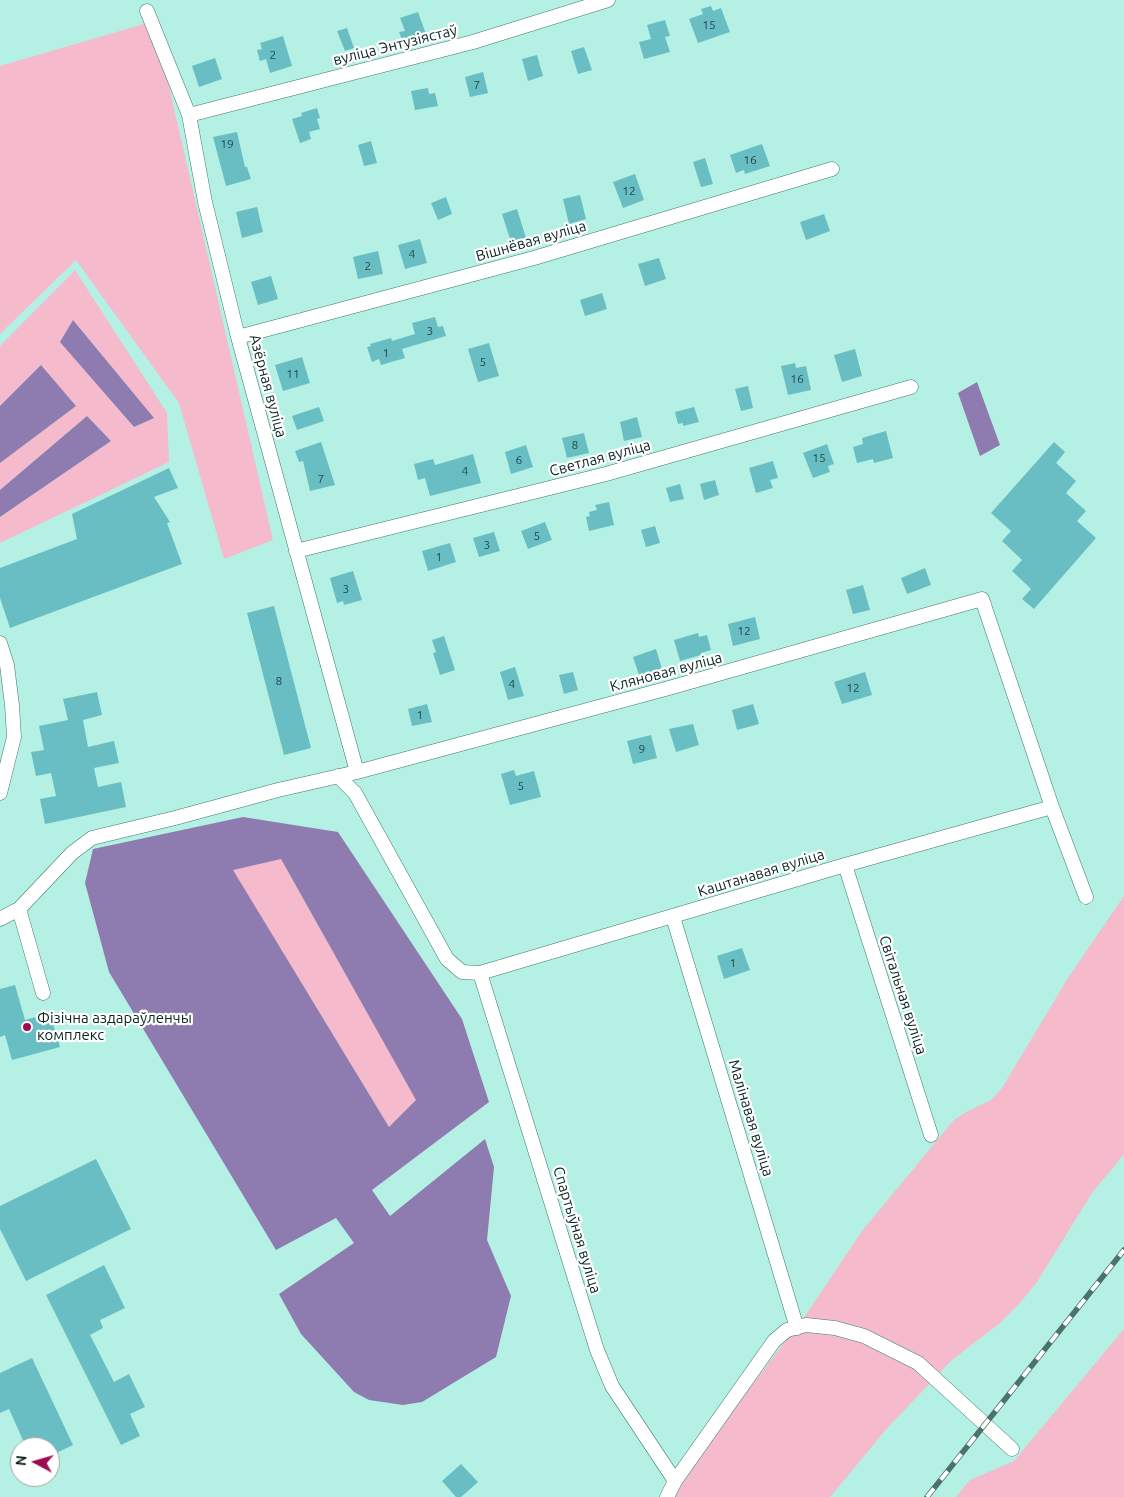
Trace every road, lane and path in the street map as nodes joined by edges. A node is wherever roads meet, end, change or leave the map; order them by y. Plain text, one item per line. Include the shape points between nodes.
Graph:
1 (608, 0) edge
2 (146, 11) dead end
3 (189, 115) junction
4 (832, 169) dead end
5 (238, 337) junction
6 (911, 387) dead end
7 (296, 552) junction
8 (0, 642) edge
9 (7, 739) edge
10 (357, 772) junction
11 (338, 776) junction
12 (0, 793) edge
13 (1052, 807) junction
14 (845, 865) junction
15 (1086, 897) dead end
16 (19, 909) junction
17 (673, 917) junction
18 (0, 919) edge
19 (480, 973) junction
20 (43, 993) dead end
21 (931, 1135) dead end
22 (797, 1328) junction
23 (1012, 1450) dead end
24 (675, 1481) junction
25 (667, 1497) edge

1 - 3 street, вуліца Энтузіястаў via 473,42
2 - 3 street, Азёрная вуліца
3 - 5 street, Азёрная вуліца via 205,202
4 - 5 street, Вішнёвая вуліца via 534,258
5 - 7 street, Азёрная вуліца
6 - 7 street, Светлая вуліца via 606,474
7 - 10 street, Азёрная вуліца
8 - 9 street via 7,665 12,705
9 - 12 street
10 - 11 street, Кляновая вуліца
10 - 13 street, Кляновая вуліца via 982,599
11 - 16 street, Кляновая вуліца via 92,838 72,853
11 - 19 street via 355,793 447,959 462,972
13 - 14 street, Каштанавая вуліца
13 - 15 street
14 - 17 street, Каштанавая вуліца
14 - 21 street, Світальная вуліца
16 - 18 street, Кляновая вуліца
16 - 20 street
17 - 19 street, Каштанавая вуліца
17 - 22 street, Малінавая вуліца
19 - 24 street, Спартыўная вуліца via 597,1350 612,1386
22 - 23 street via 806,1325 835,1328 864,1336 918,1362
22 - 24 street via 787,1330 774,1342
24 - 25 street

